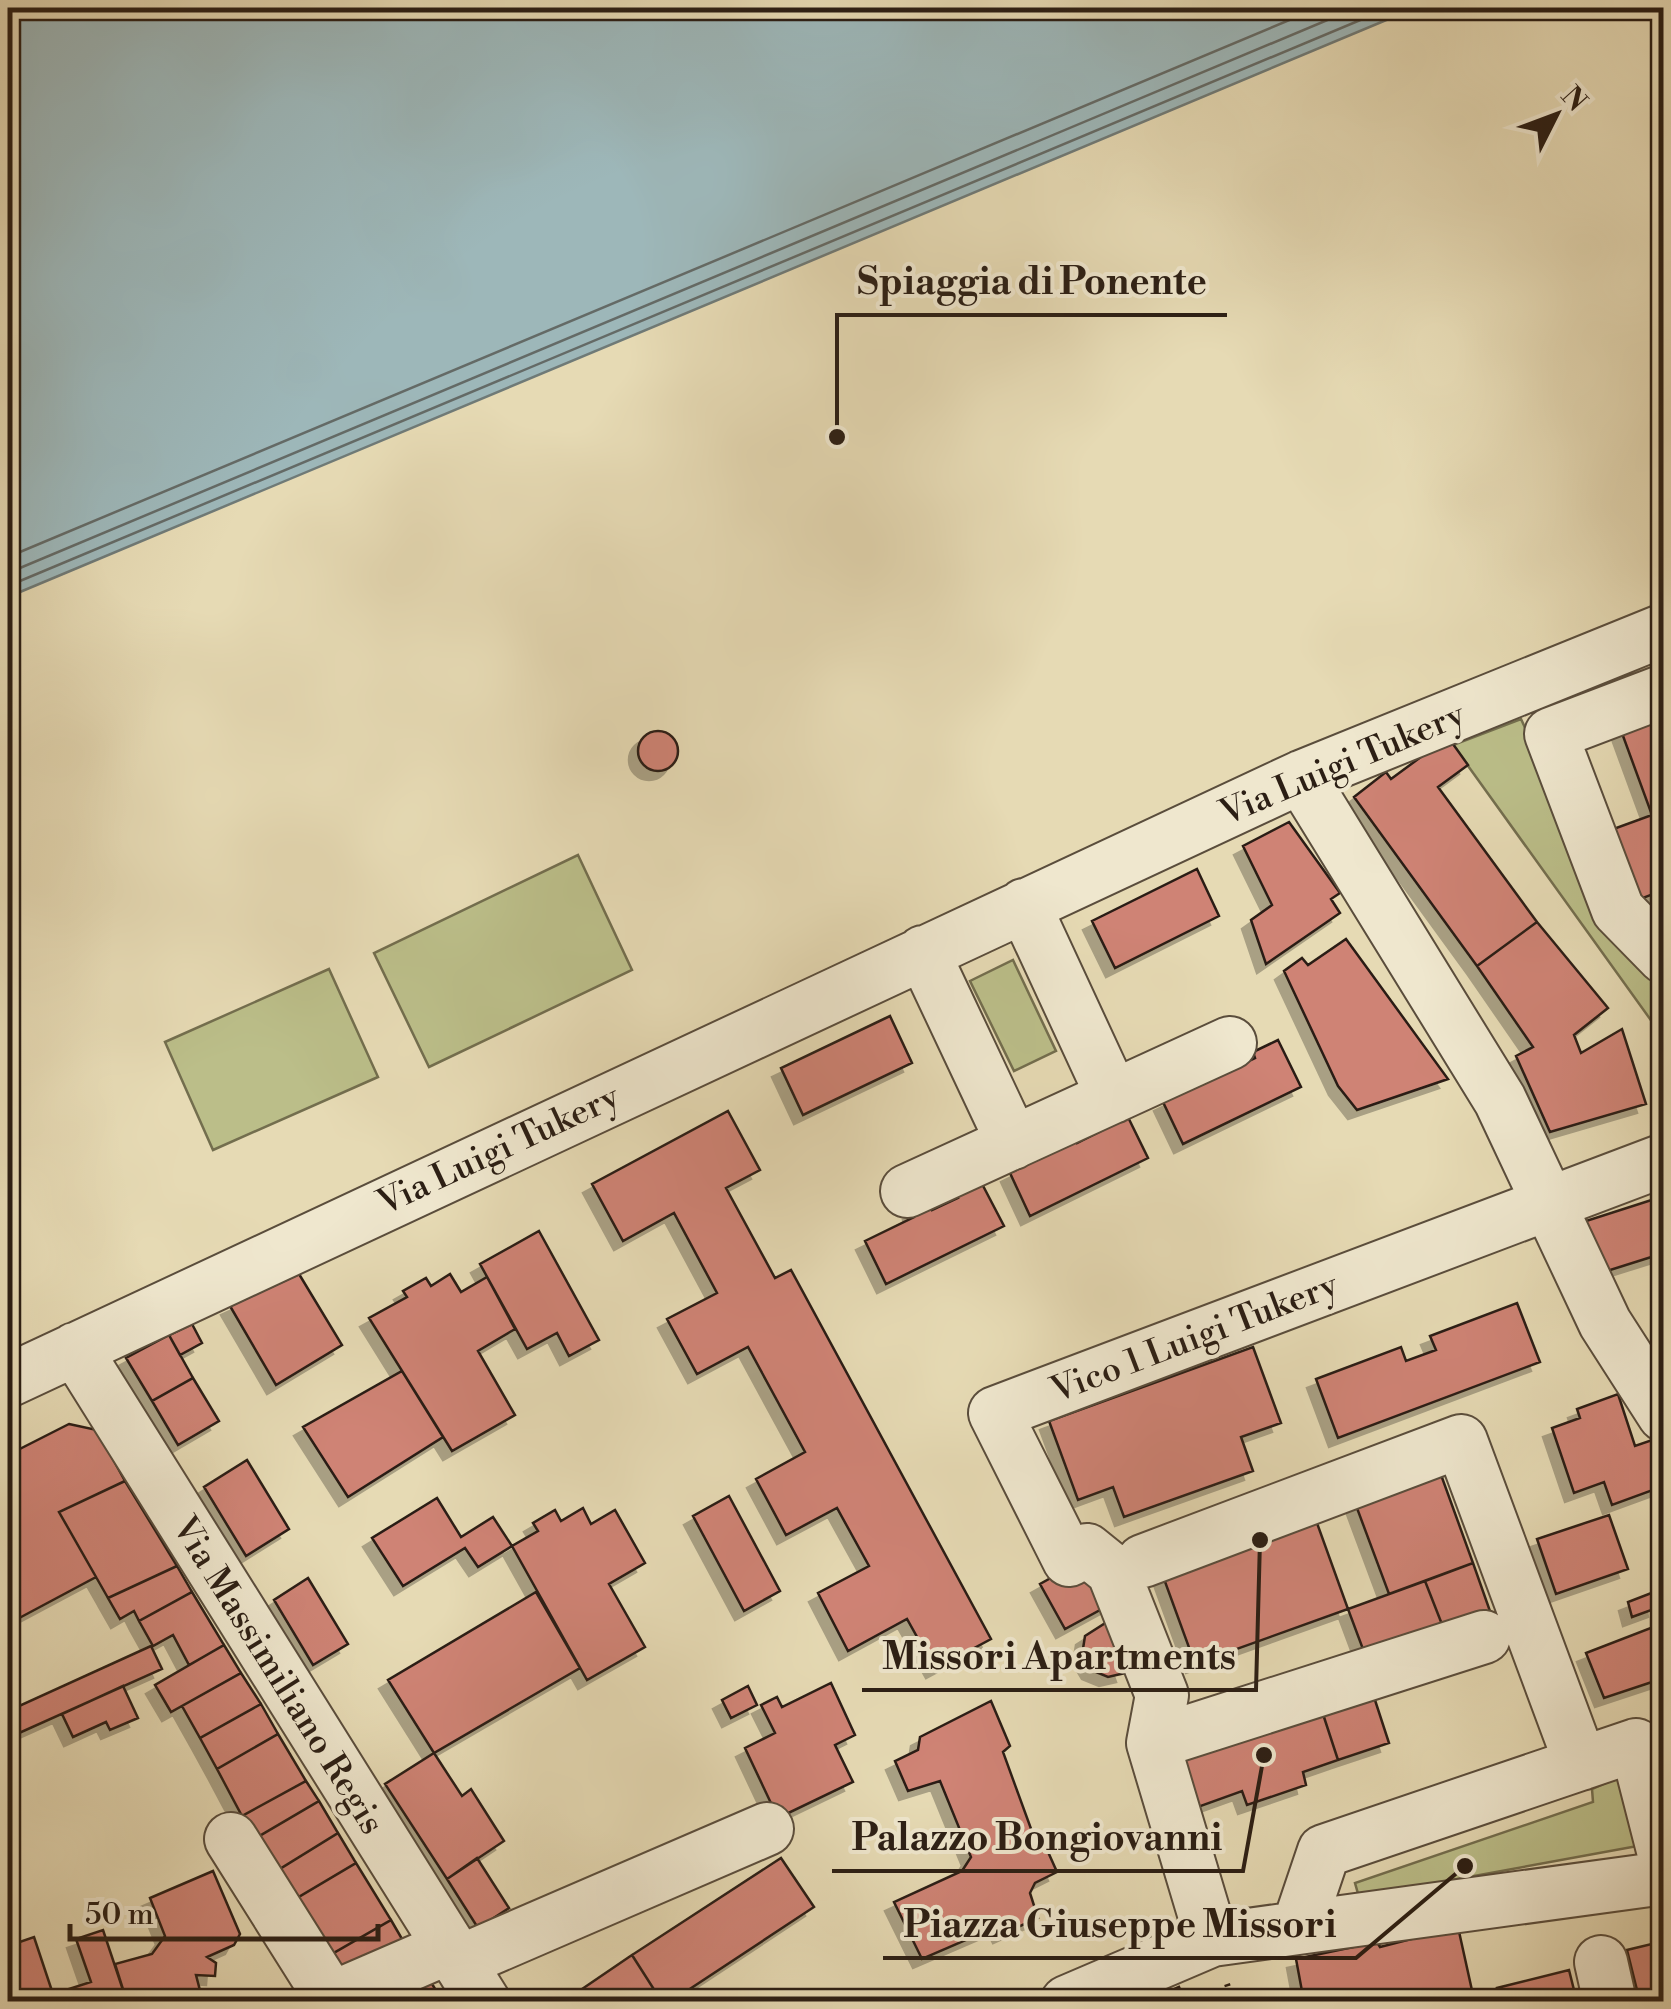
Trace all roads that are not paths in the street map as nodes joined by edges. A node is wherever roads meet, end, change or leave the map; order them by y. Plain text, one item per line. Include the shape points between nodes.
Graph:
1 (1664, 630) edge
2 (1664, 691) edge
3 (1301, 777) junction
4 (1024, 906) junction
5 (923, 952) junction
6 (1664, 956) edge
7 (1230, 1043) dead end
8 (1113, 1097) junction
9 (1013, 1142) junction
10 (1664, 1160) edge
11 (908, 1191) dead end
12 (1546, 1202) junction
13 (75, 1349) junction
14 (8, 1382) edge
15 (1664, 1415) edge
16 (1143, 1561) dead end
17 (1484, 1637) dead end
18 (1154, 1743) junction
19 (1581, 1764) junction
20 (766, 1829) dead end
21 (231, 1839) dead end
22 (1664, 1854) edge
23 (1664, 1878) edge
24 (1298, 1928) junction
25 (1212, 1940) junction
26 (464, 1970) edge
27 (327, 2000) edge
28 (1067, 2002) edge

1 - 3 street, Via Luigi Tukery
2 - 6 street via 1551,734 1618,910
3 - 4 street, Via Luigi Tukery
3 - 12 street via 1500,1100
4 - 5 street, Via Luigi Tukery
4 - 8 street
5 - 9 street
5 - 13 street, Via Luigi Tukery
7 - 8 street
8 - 9 street
9 - 11 street
10 - 12 street, Vico 1 Luigi Tukery
12 - 15 street via 1605,1324
12 - 18 street, Vico 1 Luigi Tukery via 995,1413 1068,1560 1087,1550 1113,1571 1162,1696
13 - 14 street, Via Luigi Tukery
13 - 26 street, Via Massimiliano Regis
16 - 19 street via 1462,1441
17 - 18 street
18 - 25 street
19 - 22 street via 1636,1745
19 - 24 street via 1324,1851
20 - 26 street
21 - 27 street
23 - 24 street
24 - 25 street
25 - 28 street
26 - 27 street

